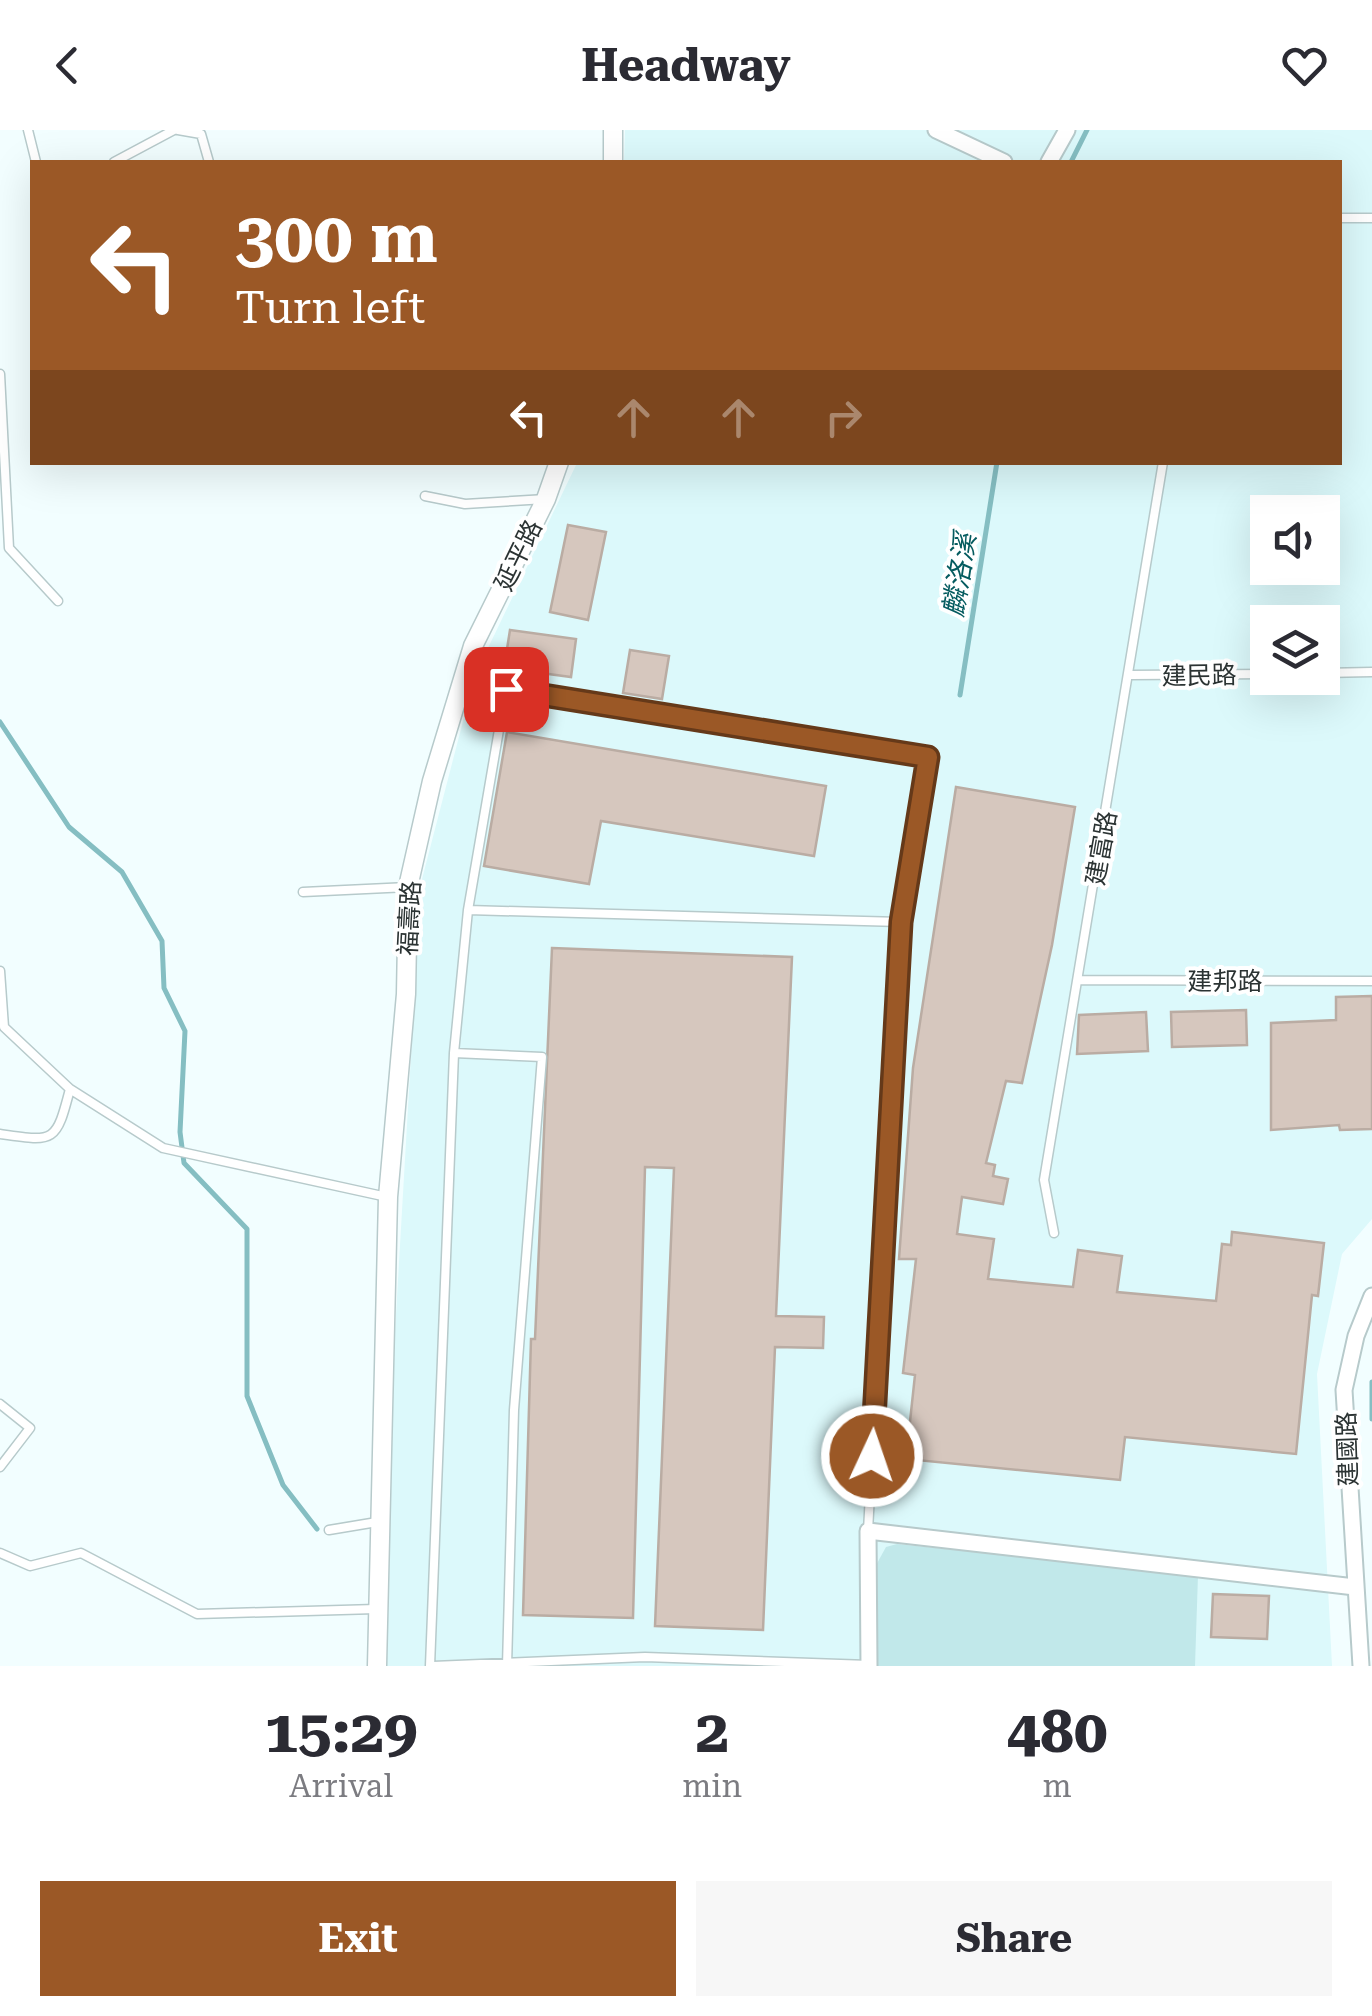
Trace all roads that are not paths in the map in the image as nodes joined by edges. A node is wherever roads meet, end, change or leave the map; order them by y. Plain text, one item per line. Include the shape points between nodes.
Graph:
1 (28, 130) edge
2 (176, 130) edge
3 (613, 130) edge
4 (936, 130) edge
5 (1067, 130) edge
6 (36, 160) edge
7 (118, 160) edge
8 (208, 160) edge
9 (614, 160) edge
10 (1000, 160) edge
11 (1050, 160) edge
12 (1342, 218) edge
13 (1372, 218) edge
14 (0, 374) edge
15 (558, 465) edge
16 (1163, 465) edge
17 (425, 496) dead end
18 (546, 499) junction
19 (58, 601) dead end
20 (473, 646) joint
21 (1372, 672) edge
22 (1340, 673) edge
23 (1250, 674) edge
24 (1132, 676) junction
25 (408, 887) junction
26 (303, 892) dead end
27 (468, 910) junction
28 (901, 922) junction
29 (0, 971) edge
30 (1078, 980) junction
31 (1372, 981) edge
32 (454, 1052) junction
33 (70, 1089) junction
34 (0, 1134) edge
35 (388, 1197) junction
36 (1054, 1233) dead end
37 (1372, 1296) edge
38 (0, 1404) edge
39 (0, 1467) edge
40 (377, 1522) junction
41 (328, 1530) dead end
42 (868, 1531) junction
43 (0, 1553) edge
44 (1354, 1587) junction
45 (376, 1609) junction
46 (645, 1661) edge
47 (507, 1664) edge
48 (376, 1666) edge
49 (432, 1666) edge
50 (787, 1666) edge
51 (869, 1666) edge
52 (1361, 1666) edge

1 - 6 lane
2 - 7 lane
2 - 8 lane via 201,134
3 - 9 street
4 - 10 street
5 - 11 street
12 - 13 lane
14 - 19 lane via 9,548
15 - 18 street, 延平路
16 - 24 lane, 建富路
17 - 18 lane via 465,504
18 - 20 street, 延平路
20 - 25 street, 福壽路
21 - 22 lane
23 - 24 lane, 建民路
24 - 30 lane, 建富路
25 - 26 lane
25 - 35 street, 福壽路
27 - 28 lane
27 - 28 lane via 506,689 928,757
27 - 32 lane
28 - 42 lane
29 - 33 lane via 4,1027
30 - 31 lane, 建邦路
30 - 36 lane, 建富路 via 1044,1180
32 - 47 lane via 542,1057 514,1410
32 - 49 lane
33 - 34 lane via 52,1137
33 - 35 lane via 163,1148
35 - 40 street, 福壽路
37 - 44 street, 建國路 via 1344,1390
38 - 39 lane via 30,1428
40 - 41 lane
40 - 45 street, 福壽路
42 - 44 street
42 - 51 street
43 - 45 lane via 30,1566 81,1553 197,1614
44 - 52 street, 建國路
45 - 48 street, 福壽路
46 - 47 lane
46 - 50 lane
47 - 49 lane
50 - 51 lane

